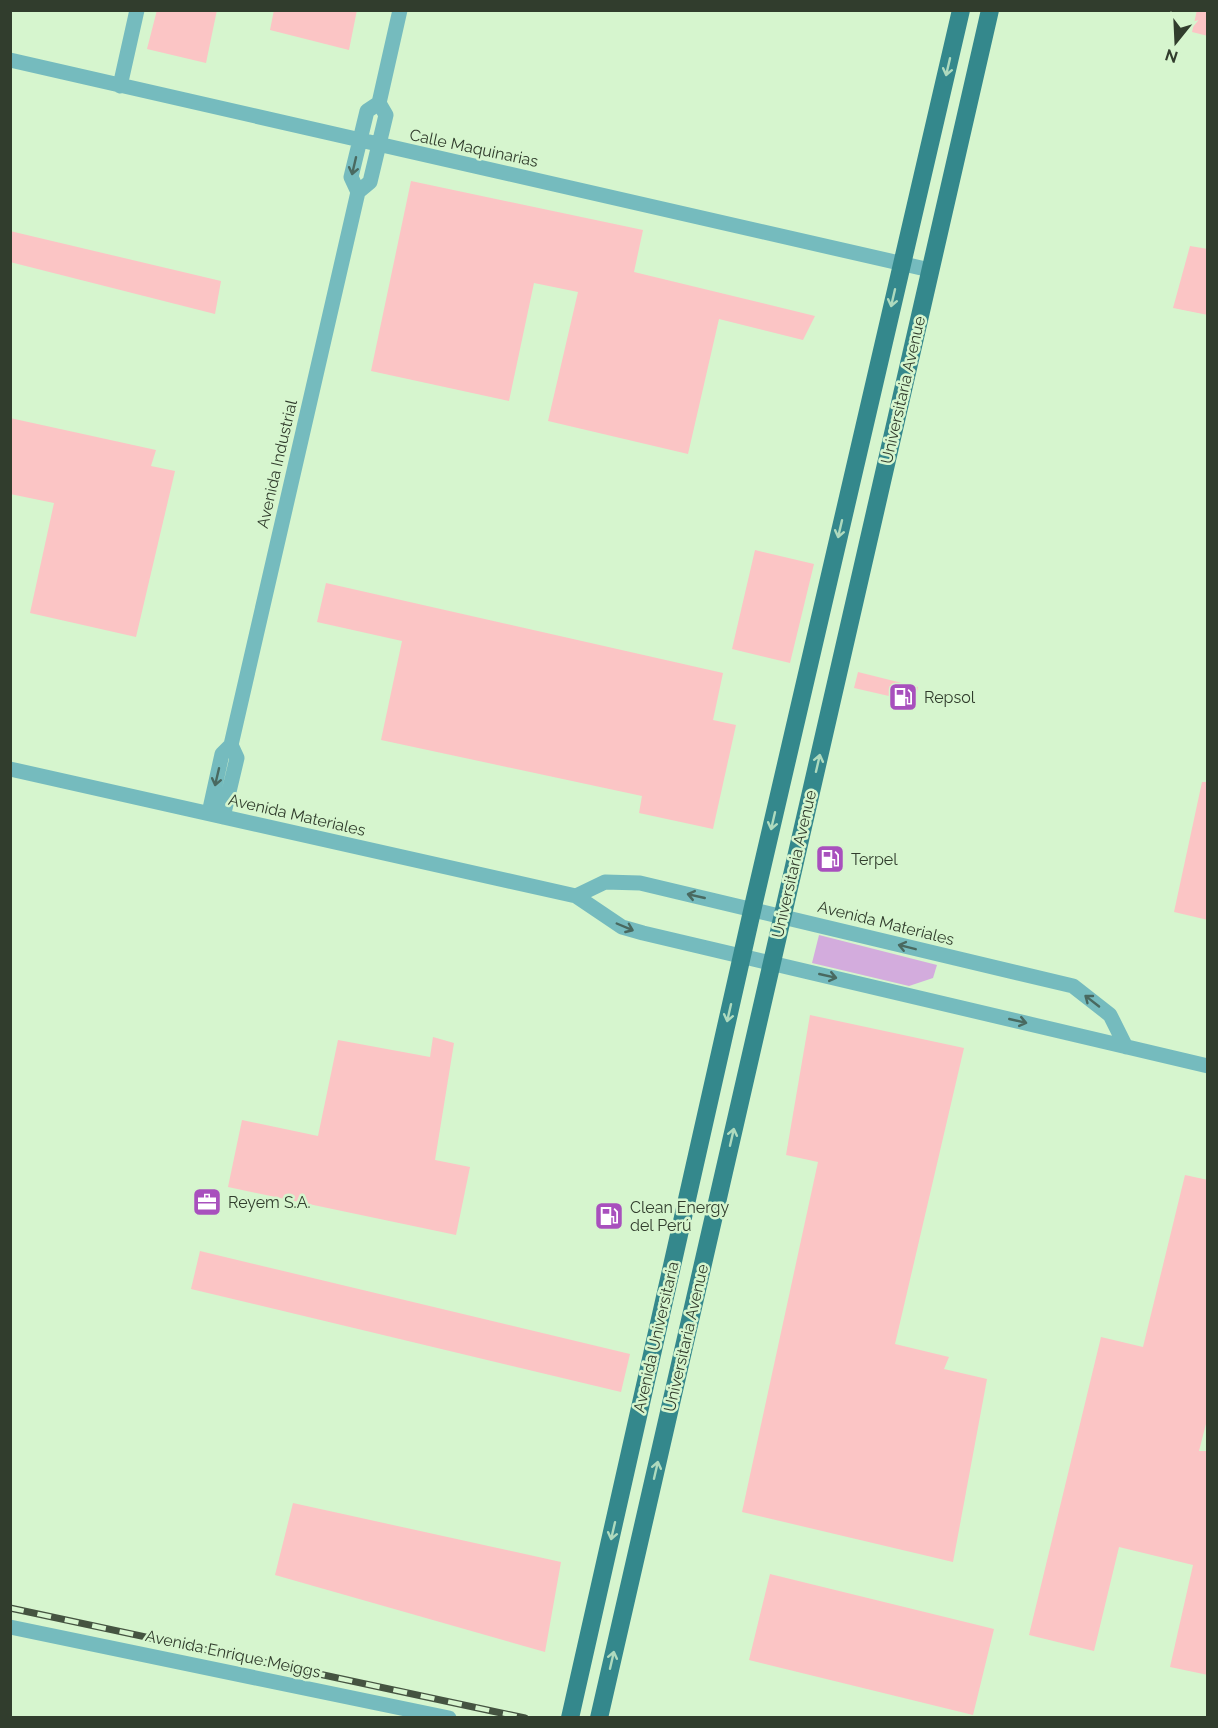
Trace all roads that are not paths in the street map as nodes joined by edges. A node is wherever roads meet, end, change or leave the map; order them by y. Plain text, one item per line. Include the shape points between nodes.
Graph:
1 (137, 10) edge
2 (400, 10) edge
3 (961, 10) edge
4 (990, 10) edge
5 (10, 60) edge
6 (120, 86) junction
7 (379, 103) junction
8 (360, 141) junction
9 (379, 145) junction
10 (358, 192) junction
11 (901, 264) junction
12 (930, 270) junction
13 (849, 491) junction
14 (878, 498) junction
15 (10, 769) edge
16 (216, 815) junction
17 (576, 896) junction
18 (752, 910) junction
19 (782, 917) junction
20 (742, 956) junction
21 (771, 963) junction
22 (1126, 1047) junction
23 (1208, 1066) edge
24 (694, 1171) junction
25 (722, 1178) junction
26 (10, 1627) edge
27 (449, 1718) edge
28 (570, 1718) edge
29 (599, 1718) edge

1 - 6 street
2 - 7 street, Avenida Industrial
3 -> 11 main road, Universitaria Avenue
4 - 12 main road, Universitaria Avenue
5 - 6 street, Calle Maquinarias
6 - 8 street, Calle Maquinarias
7 - 8 street, Avenida Industrial via 367,111
7 - 9 street, Avenida Industrial via 386,115
8 - 9 street, Calle Maquinarias
8 -> 10 street, Avenida Industrial via 351,177
9 - 10 street, Avenida Industrial via 370,182
9 - 11 street, Calle Maquinarias
10 - 16 street, Avenida Industrial via 231,745 222,754
11 - 12 street, Calle Maquinarias
11 -> 13 main road, Universitaria Avenue
12 - 14 main road, Universitaria Avenue
13 - 14 main road
13 -> 18 main road, Universitaria Avenue
19 -> 14 main road, Universitaria Avenue
15 - 16 street, Avenida Materiales
16 - 17 street, Avenida Materiales
18 -> 17 street, Avenida Materiales via 639,883 605,882
17 -> 20 street, Avenida Materiales via 622,927
18 - 19 street, Avenida Materiales
18 - 20 main road, Universitaria Avenue
19 - 21 main road, Universitaria Avenue
22 -> 19 street, Avenida Materiales via 1110,1015 1073,986
20 - 21 street, Avenida Materiales
20 -> 24 main road, Avenida Universitaria
21 -> 22 street, Avenida Materiales
25 -> 21 main road, Universitaria Avenue
22 - 23 street, Avenida Materiales
24 - 25 main road
24 -> 28 main road, Avenida Universitaria
29 -> 25 main road, Universitaria Avenue
26 - 27 street, Avenida Enrique Meiggs

